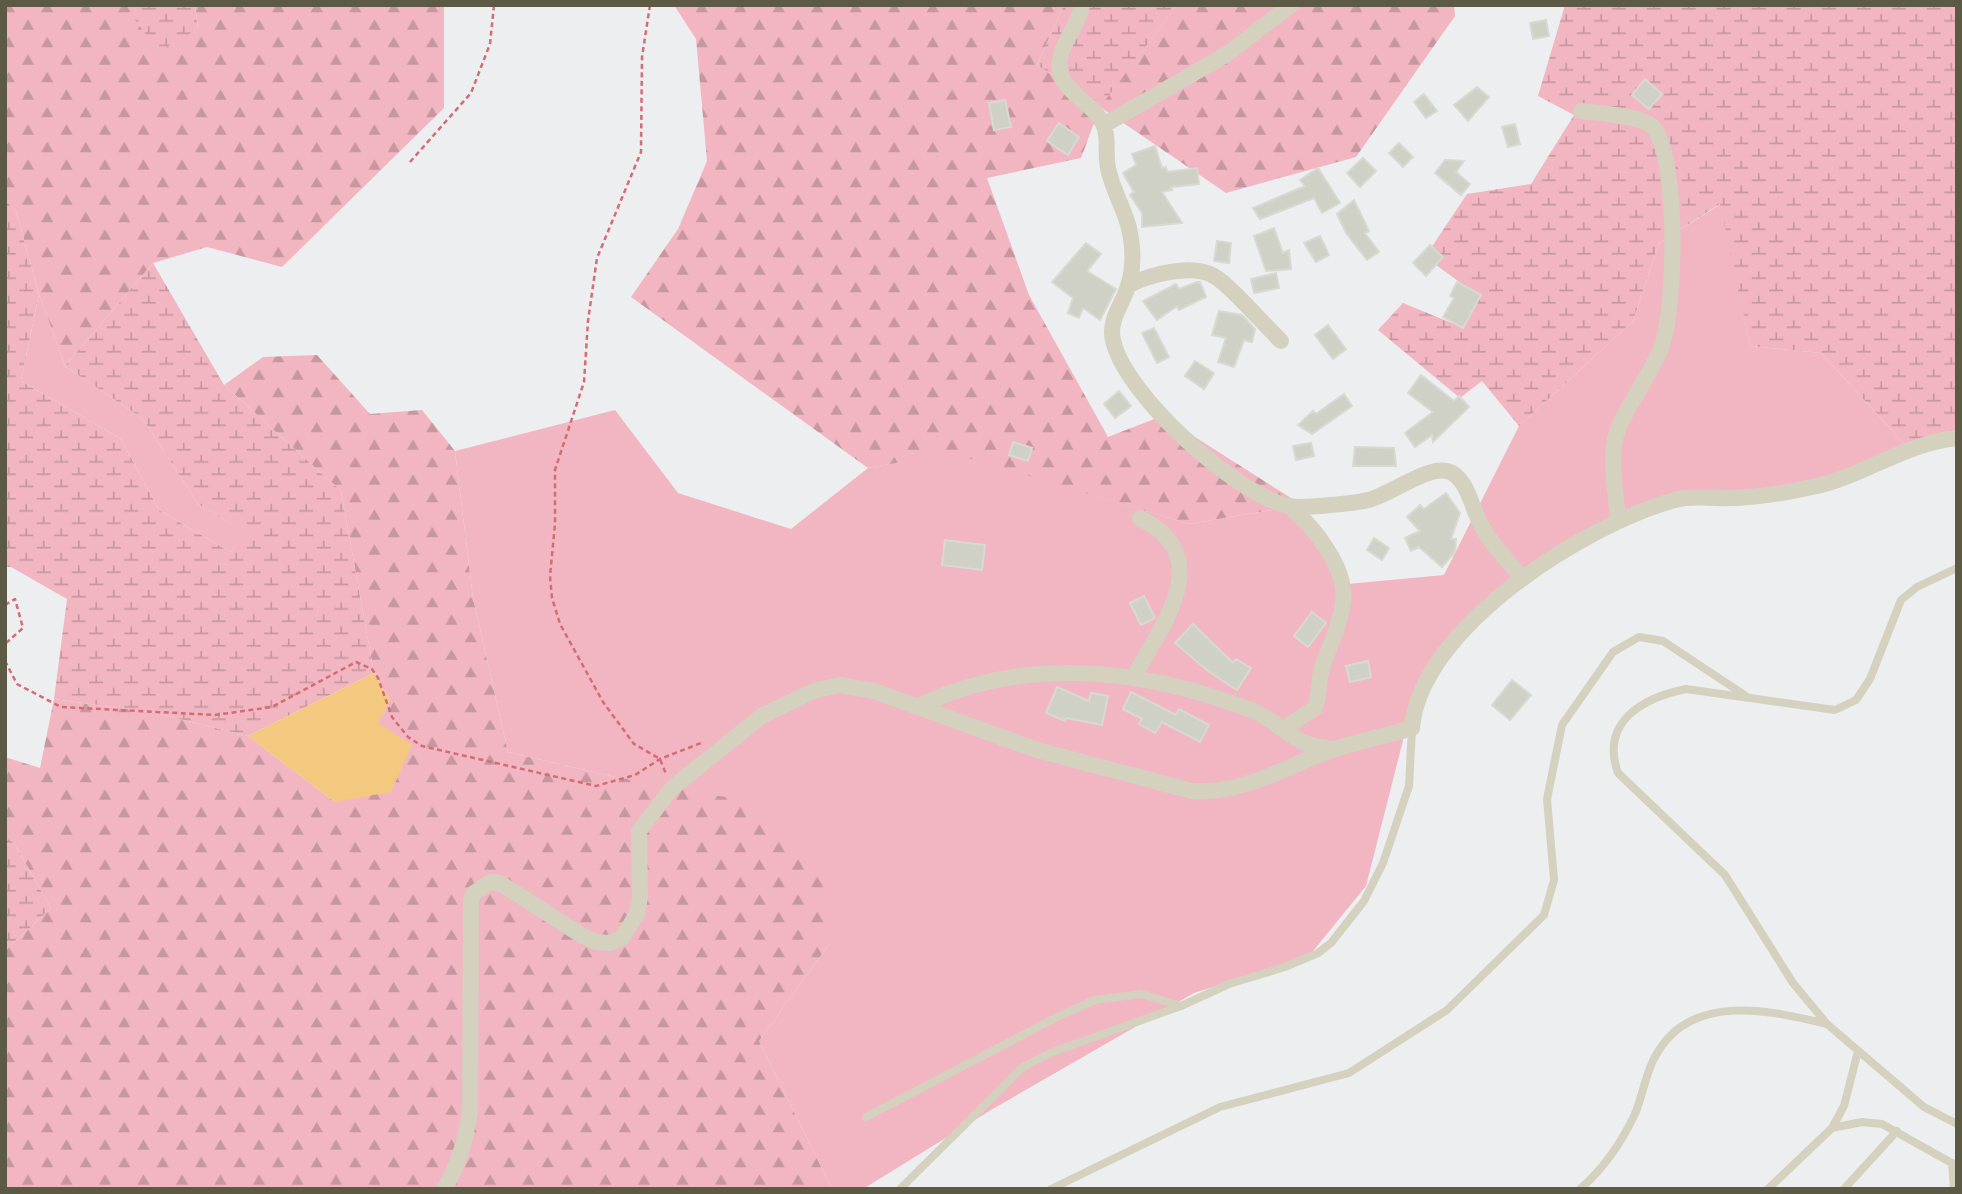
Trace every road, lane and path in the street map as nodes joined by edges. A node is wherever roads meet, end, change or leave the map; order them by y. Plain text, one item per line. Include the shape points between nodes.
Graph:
1 (494, 5) edge
2 (650, 5) edge
3 (1082, 5) edge
4 (1291, 5) edge
5 (1581, 111) dead end
6 (1104, 125) junction
7 (410, 162) dead end
8 (1129, 285) junction
9 (1281, 341) dead end
10 (1957, 439) edge
11 (1290, 507) junction
12 (1140, 519) dead end
13 (1618, 519) junction
14 (1957, 568) edge
15 (1522, 578) junction
16 (5, 606) edge
17 (5, 644) edge
18 (5, 661) edge
19 (1133, 678) junction
20 (1749, 698) junction
21 (917, 707) junction
22 (1284, 728) junction
23 (1412, 729) junction
24 (1334, 749) junction
25 (1181, 1006) junction
26 (1826, 1024) junction
27 (1858, 1051) junction
28 (866, 1117) dead end
29 (1957, 1124) edge
30 (1832, 1128) junction
31 (1897, 1131) junction
32 (1954, 1164) edge
33 (444, 1189) edge
34 (900, 1189) edge
35 (1051, 1189) edge
36 (1580, 1189) edge
37 (1768, 1189) edge
38 (1844, 1189) edge
39 (1954, 1189) edge

1 - 7 path via 490,44 471,93
2 - 18 path via 642,57 641,152 597,258 584,382 555,470 550,576 560,624 603,702 634,744 660,759 635,775 596,786 422,746 392,717 372,669 356,662 272,707 215,715 61,707 17,684
3 - 6 street via 1081,16 1059,57 1062,80
4 - 6 street via 1227,54
5 - 13 street via 1653,126 1666,155 1671,286 1667,332 1615,438
6 - 8 street via 1108,168 1129,227 1133,265
8 - 9 street via 1149,275 1186,271 1213,275
8 - 11 street via 1112,322 1113,341 1154,411 1217,466
10 - 13 street via 1931,442 1814,487 1731,498 1678,499
11 - 15 street via 1369,500 1433,472 1446,471 1457,477 1480,525
11 - 22 street via 1322,538 1344,600 1321,669 1315,708
12 - 19 street via 1172,542 1181,582
13 - 15 street
14 - 20 lane via 1917,587 1902,600 1870,679 1856,700 1835,710
15 - 23 street via 1447,647 1413,708
16 - 17 path via 16,598 23,628
19 - 21 street via 1041,672 947,692
19 - 22 street via 1206,693
20 - 26 lane via 1686,689 1667,693 1624,719 1613,738 1611,754 1618,773 1726,875 1793,983
20 - 35 lane via 1663,641 1639,637 1613,652 1562,725 1547,799 1554,880 1544,915 1447,1010 1349,1073 1220,1107
21 - 24 street via 1037,750 1213,793
21 - 33 street via 874,691 840,685 816,690 763,715 672,788 639,831 640,897 637,914 622,938 596,942 500,883 490,882 474,893 470,1111 466,1136
22 - 24 street via 1306,744
23 - 24 street
23 - 25 lane via 1409,786 1364,901 1344,930 1318,953
25 - 28 lane via 1141,994 1095,1000
25 - 34 lane via 1023,1067
26 - 27 lane
26 - 36 lane via 1782,1013 1736,1009 1680,1024 1656,1055 1634,1116 1599,1173
27 - 29 lane via 1924,1107
27 - 30 lane via 1844,1106
30 - 31 lane via 1863,1122
30 - 37 lane
31 - 32 lane
31 - 38 lane
32 - 39 lane

